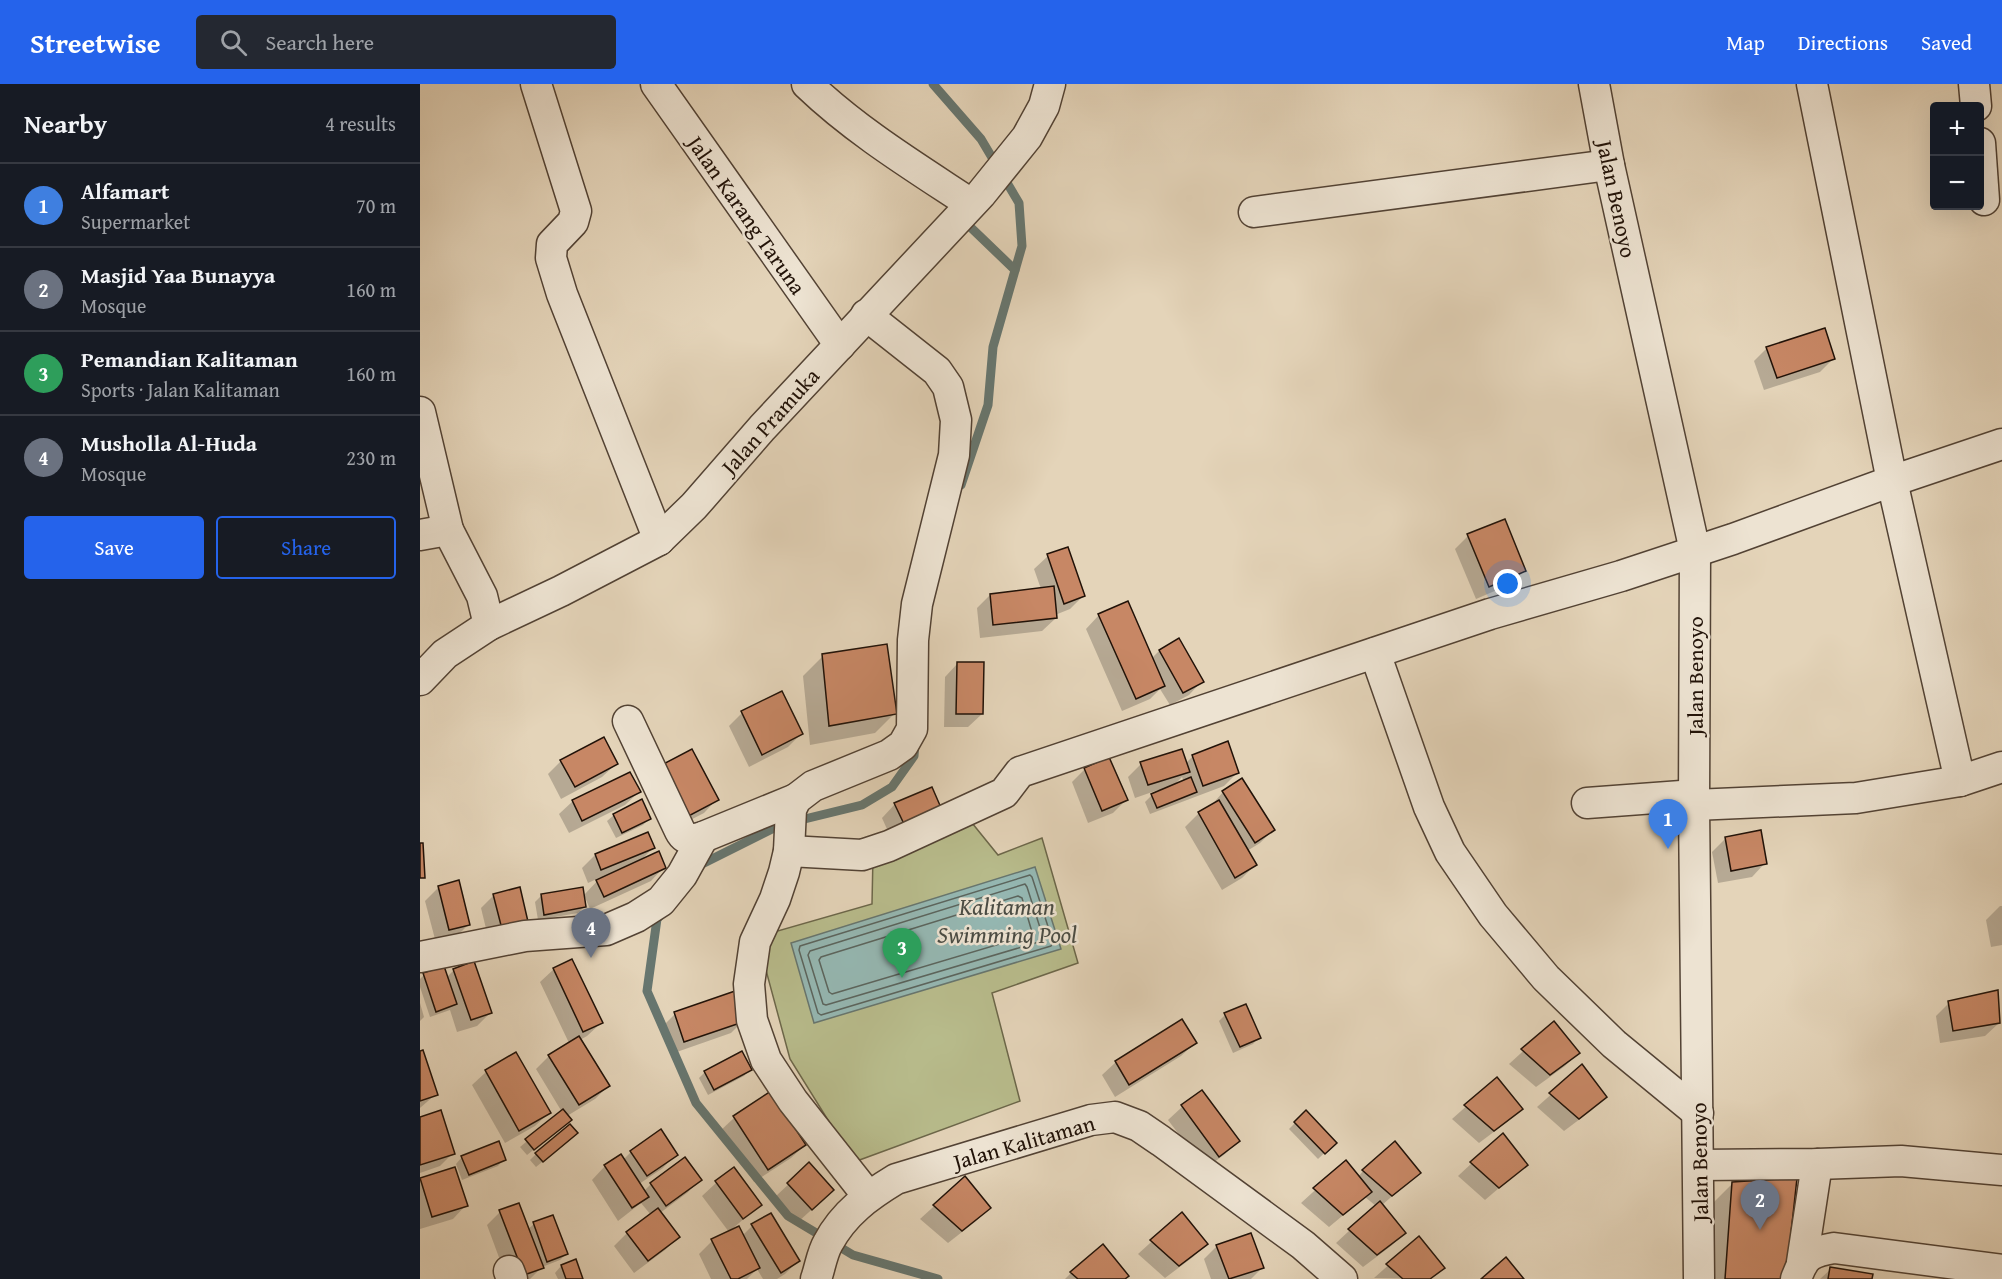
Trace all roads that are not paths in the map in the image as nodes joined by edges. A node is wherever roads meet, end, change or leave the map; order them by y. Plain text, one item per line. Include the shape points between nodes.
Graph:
1 (536, 84) edge
2 (656, 84) edge
3 (807, 84) edge
4 (1050, 84) edge
5 (1594, 84) edge
6 (1812, 84) edge
7 (1974, 84) edge
8 (1976, 102) edge
9 (1609, 165) junction
10 (966, 209) junction
11 (1254, 212) dead end
12 (866, 315) junction
13 (840, 345) junction
14 (420, 412) edge
15 (2002, 444) edge
16 (1892, 481) junction
17 (434, 532) edge
18 (659, 540) junction
19 (1695, 551) junction
20 (489, 625) junction
21 (1375, 653) junction
22 (420, 680) edge
23 (628, 721) dead end
24 (2002, 767) edge
25 (1960, 781) junction
26 (1694, 800) junction
27 (1587, 803) dead end
28 (791, 823) junction
29 (703, 837) junction
30 (420, 957) edge
31 (1698, 1113) junction
32 (1817, 1164) junction
33 (1699, 1165) junction
34 (2002, 1170) edge
35 (858, 1205) junction
36 (2002, 1270) edge
37 (1799, 1271) edge
38 (816, 1279) edge
39 (1342, 1279) edge
40 (1699, 1279) edge

1 - 18 street via 576,211 573,222 552,244 551,258
2 - 13 street, Jalan Karang Taruna
3 - 10 street
4 - 10 street, Jalan Pramuka via 1044,106 1027,137
5 - 9 street, Jalan Benoyo
6 - 16 street
7 - 8 street
9 - 11 street
9 - 19 street, Jalan Benoyo
10 - 12 street, Jalan Pramuka
12 - 13 street, Jalan Pramuka
12 - 28 street via 937,371 948,387 956,420 954,455 917,604 912,729 903,745 889,755 813,786
13 - 18 street, Jalan Pramuka
14 - 17 street
15 - 16 street
16 - 19 street
16 - 25 street
17 - 20 street via 482,596
18 - 20 street, Jalan Pramuka
19 - 21 street
19 - 26 street, Jalan Benoyo
20 - 22 street, Jalan Pramuka via 445,654
21 - 28 street via 1012,782 889,846 862,855
21 - 31 street via 1429,807 1450,852 1493,915 1546,978 1614,1044
23 - 29 street via 681,834 691,839
24 - 25 street
25 - 26 street via 1856,798
26 - 27 street
26 - 31 street, Jalan Benoyo
28 - 29 street
28 - 35 street via 775,899 755,942 749,984 752,1020 766,1060
29 - 30 street via 661,901 606,930 525,936
31 - 33 street, Jalan Benoyo
32 - 33 street
32 - 34 street via 1901,1161
32 - 37 street
33 - 40 street, Jalan Benoyo
35 - 38 street, Jalan Kalitaman via 827,1244
35 - 39 street, Jalan Kalitaman via 896,1179 1091,1120 1115,1117 1161,1141 1303,1245
36 - 37 street via 1834,1248 1815,1251

